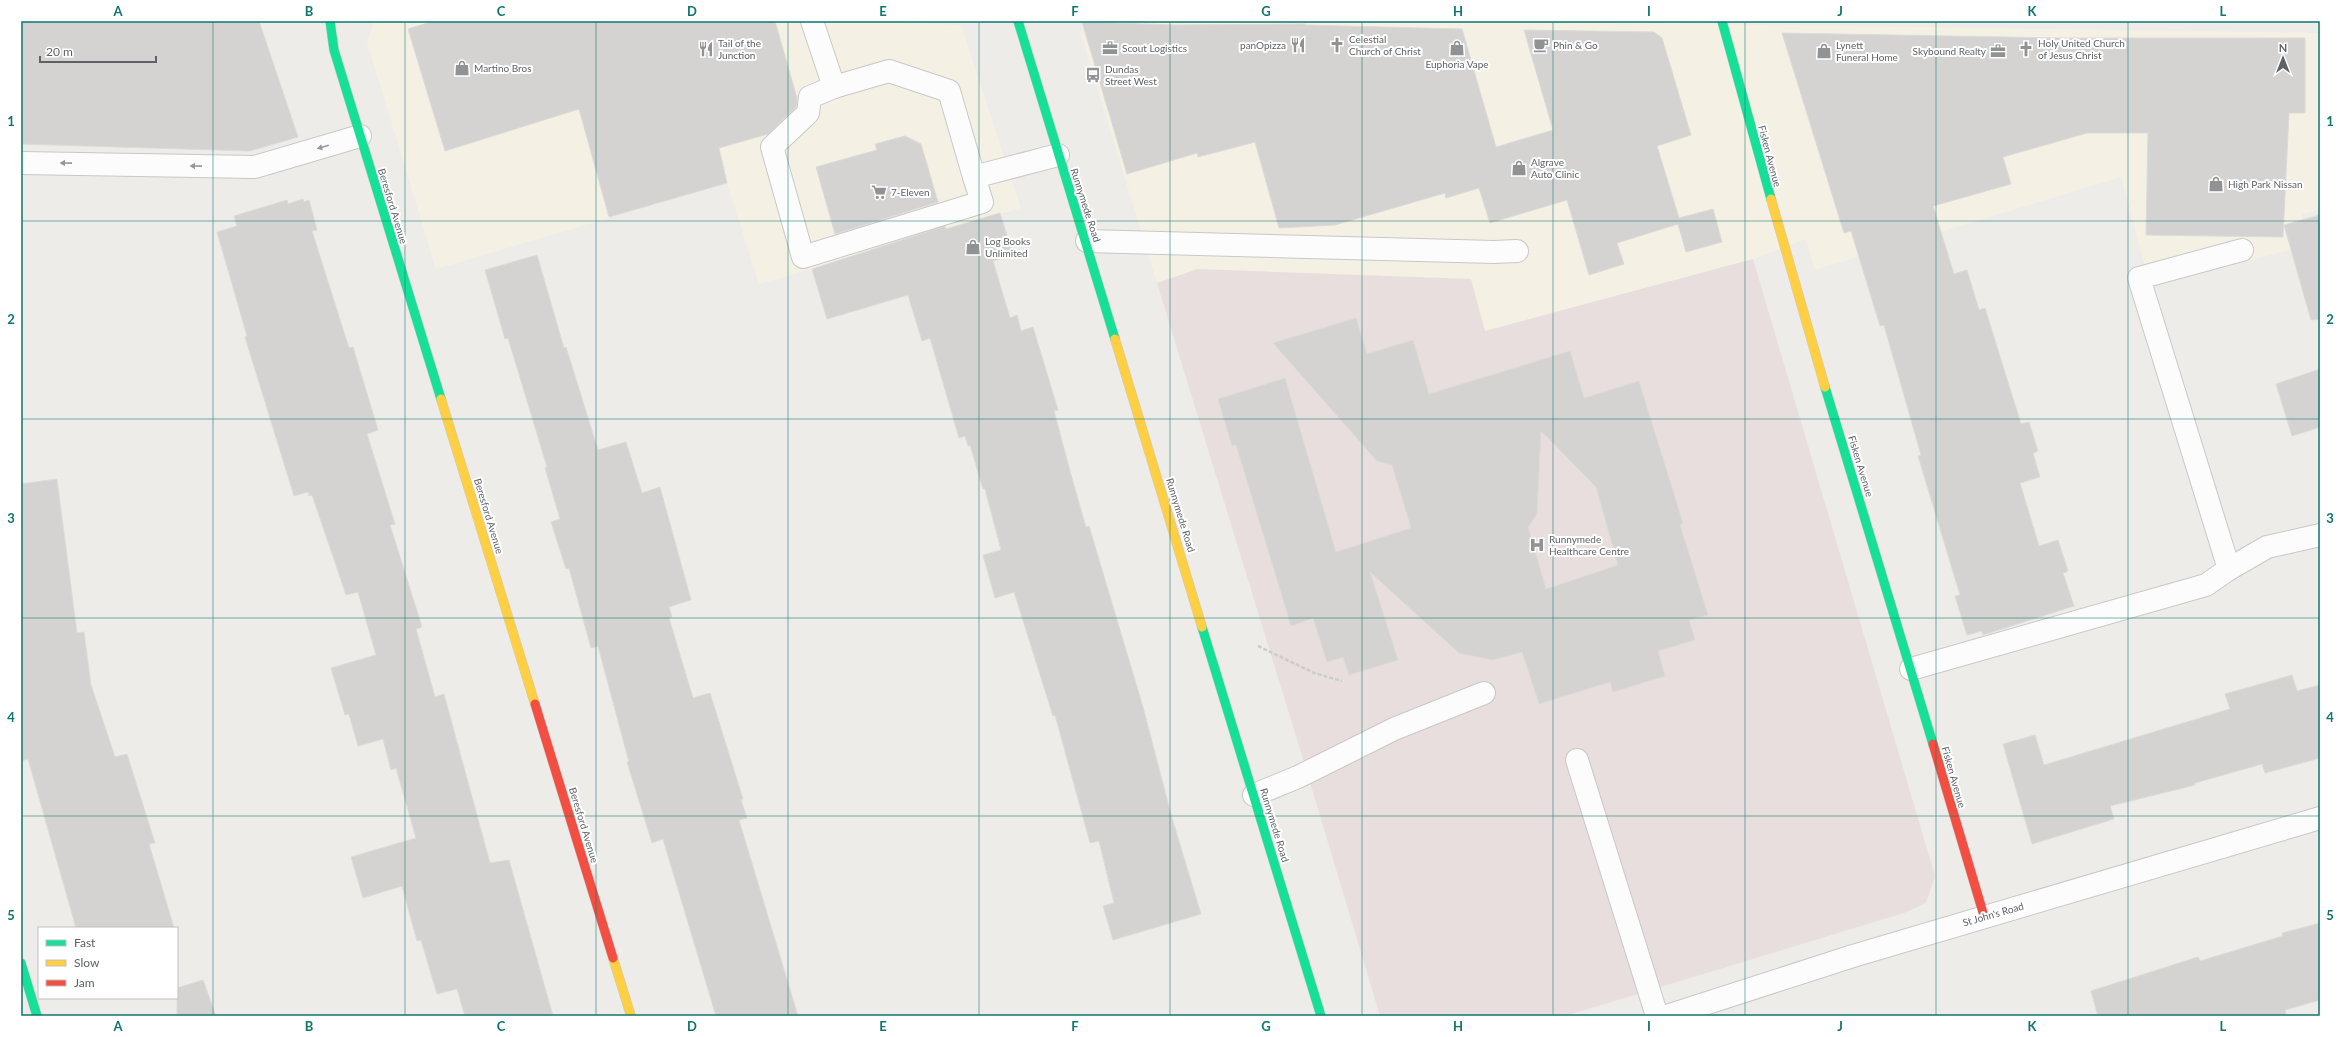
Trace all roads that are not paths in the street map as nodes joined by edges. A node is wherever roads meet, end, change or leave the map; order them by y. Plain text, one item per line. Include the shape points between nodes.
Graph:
1 (330, 21) edge
2 (812, 21) edge
3 (1018, 21) edge
4 (1722, 21) edge
5 (834, 88) junction
6 (360, 136) junction
7 (1058, 155) junction
8 (21, 163) edge
9 (974, 177) junction
10 (1087, 241) junction
11 (2242, 250) dead end
12 (1517, 251) dead end
13 (2320, 535) edge
14 (2229, 569) junction
15 (1911, 669) junction
16 (1484, 693) dead end
17 (1577, 760) dead end
18 (1254, 795) junction
19 (2320, 818) edge
20 (1984, 916) junction
21 (21, 963) edge
22 (37, 1016) edge
23 (631, 1016) edge
24 (1320, 1016) edge
25 (1657, 1016) edge
26 (1667, 1016) edge

1 - 6 street, Beresford Avenue via 334,50
2 - 5 street
3 - 7 street, Runnymede Road
4 - 15 street, Fisken Avenue via 1790,269
5 - 9 street via 889,71 949,91
5 - 9 street via 810,97 808,113 772,147 803,257 982,202
6 -> 8 street via 255,167
6 - 23 street, Beresford Avenue
7 - 9 street
7 - 10 street, Runnymede Road
10 - 12 street
10 - 18 street, Runnymede Road
11 - 14 street via 2139,278
13 - 14 street via 2267,547
14 - 15 street via 2206,586
15 - 20 street, Fisken Avenue
16 - 18 street via 1394,729 1298,777
17 - 25 street
18 - 24 street, Runnymede Road
19 - 20 street, St John's Road
20 - 26 street, St John's Road
21 - 22 street

